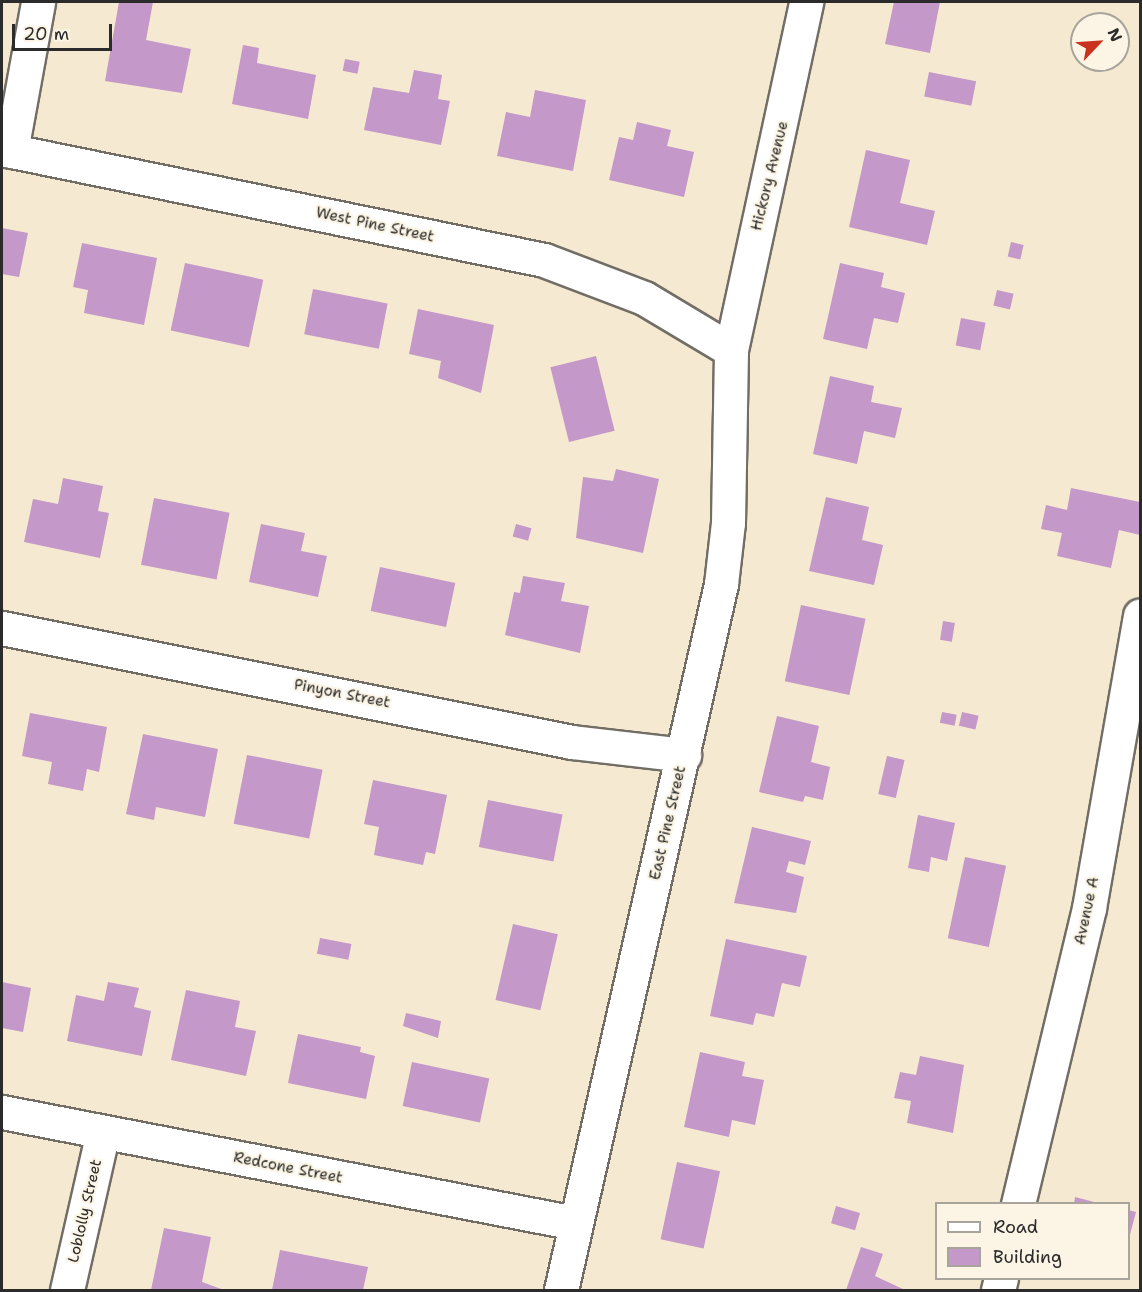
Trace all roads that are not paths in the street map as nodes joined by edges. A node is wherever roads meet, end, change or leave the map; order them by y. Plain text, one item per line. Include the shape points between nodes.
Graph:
1 (38, 2) edge
2 (806, 2) edge
3 (6, 150) edge
4 (731, 350) junction
5 (1140, 615) edge
6 (2, 628) edge
7 (684, 755) junction
8 (2, 1112) edge
9 (103, 1132) junction
10 (1018, 1202) edge
11 (575, 1223) junction
12 (67, 1290) edge
13 (561, 1290) edge

1 - 3 street
2 - 4 street, Hickory Avenue
3 - 4 street, West Pine Street via 544,260 644,298
4 - 7 street, East Pine Street via 728,523 721,584
5 - 10 street, Avenue A via 1089,908
6 - 7 street, Pinyon Street via 573,742
7 - 11 street, East Pine Street
8 - 9 street, Redcone Street
9 - 11 street, Redcone Street
9 - 12 street, Loblolly Street
11 - 13 street, East Pine Street

